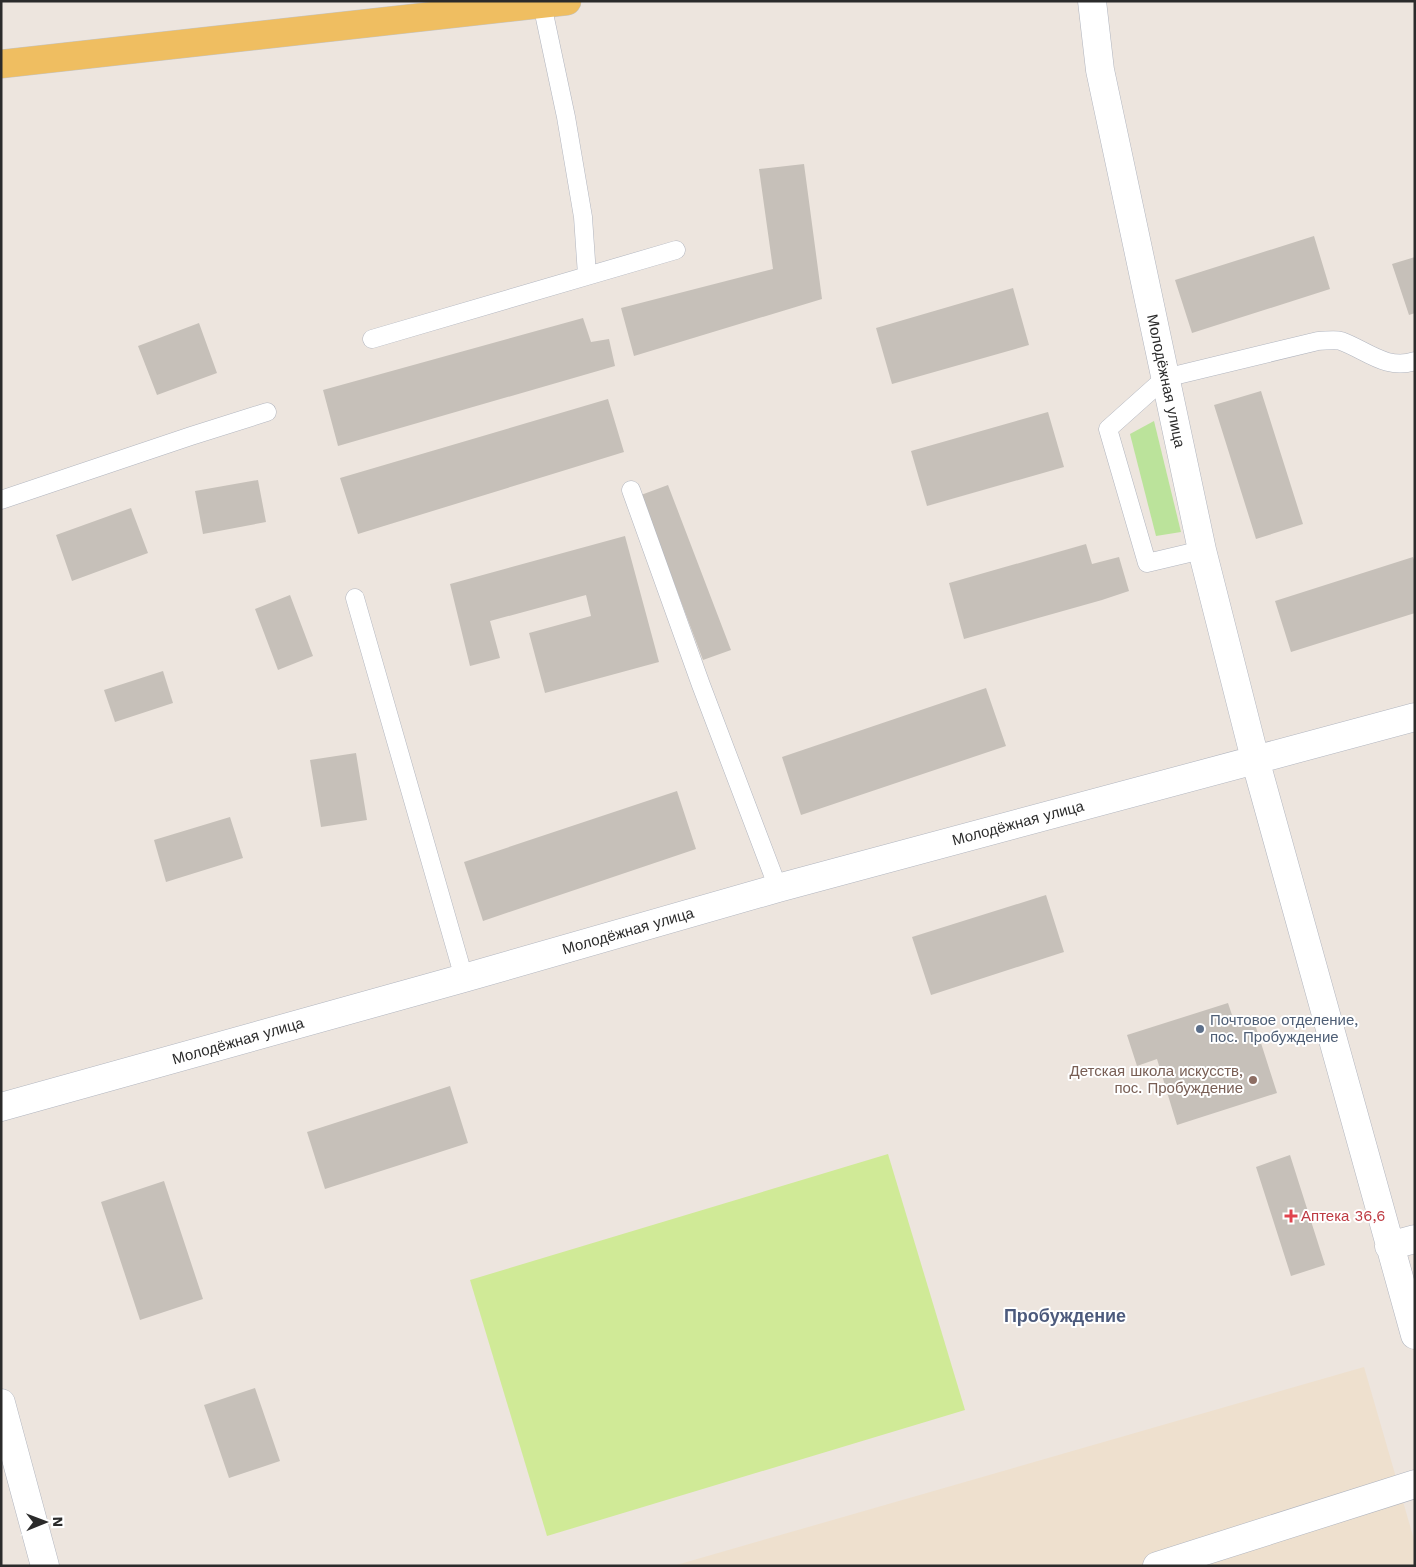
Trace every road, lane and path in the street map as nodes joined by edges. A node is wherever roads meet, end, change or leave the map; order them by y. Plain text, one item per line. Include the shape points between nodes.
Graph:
1 (1092, 1) edge
2 (554, 3) edge
3 (1, 64) edge
4 (676, 250) dead end
5 (588, 276) junction
6 (372, 339) dead end
7 (1415, 361) edge
8 (1165, 378) junction
9 (268, 412) dead end
10 (631, 490) dead end
11 (1, 500) edge
12 (1202, 550) junction
13 (355, 598) dead end
14 (1415, 717) edge
15 (1255, 758) junction
16 (778, 888) junction
17 (464, 978) junction
18 (1, 1107) edge
19 (1402, 1243) edge
20 (1415, 1336) edge
21 (1, 1403) edge
22 (1415, 1484) edge
23 (45, 1566) edge
24 (1157, 1566) edge

1 - 8 street, Молодёжная улица via 1100,70
2 - 3 main road
2 - 5 lane
4 - 5 lane
5 - 6 lane
7 - 8 lane via 1388,363 1340,340 1318,341
8 - 12 street, Молодёжная улица
8 - 12 lane via 1108,428 1147,563
9 - 11 lane
10 - 16 lane
12 - 15 street, Молодёжная улица
13 - 17 lane
14 - 15 street
15 - 16 street, Молодёжная улица
15 - 19 street, Молодёжная улица
16 - 17 street, Молодёжная улица
17 - 18 street, Молодёжная улица
19 - 20 street, Молодёжная улица
21 - 23 street
22 - 24 street

